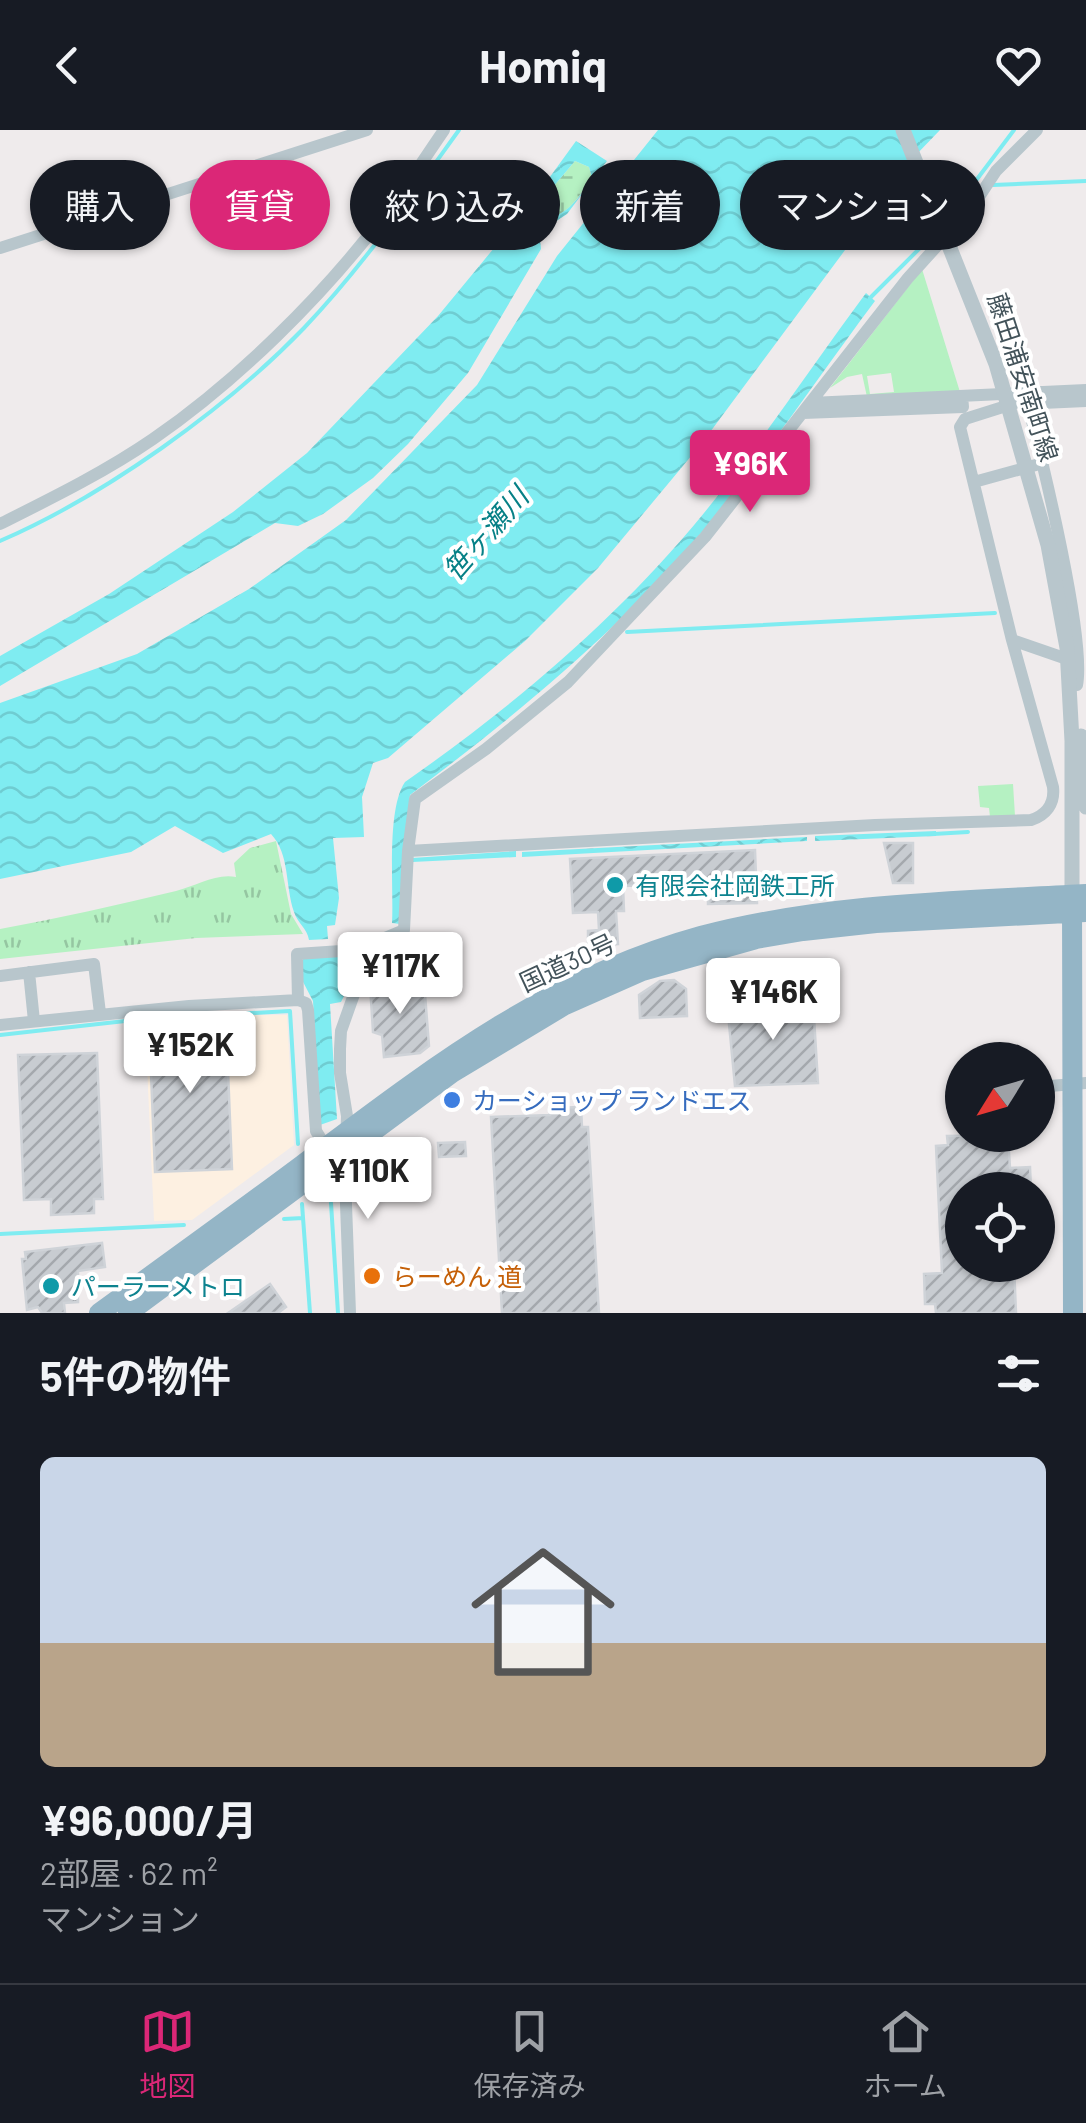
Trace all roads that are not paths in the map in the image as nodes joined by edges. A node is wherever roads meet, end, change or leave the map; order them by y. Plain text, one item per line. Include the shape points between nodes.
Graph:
1 (367, 130) edge
2 (444, 130) edge
3 (903, 130) edge
4 (1037, 130) edge
5 (0, 248) edge
6 (1086, 390) edge
7 (1040, 392) junction
8 (964, 396) junction
9 (1086, 401) edge
10 (807, 408) junction
11 (970, 417) junction
12 (1043, 463) junction
13 (974, 482) junction
14 (0, 524) edge
15 (1082, 622) edge
16 (1012, 640) junction
17 (1067, 654) junction
18 (1076, 685) junction
19 (1086, 806) edge
20 (407, 857) junction
21 (1079, 904) edge
22 (357, 954) junction
23 (28, 972) junction
24 (0, 976) edge
25 (298, 1000) junction
26 (100, 1014) junction
27 (34, 1021) junction
28 (0, 1026) edge
29 (1080, 1084) edge
30 (1055, 1086) edge
31 (1086, 1139) edge
32 (338, 1148) junction
33 (1074, 1204) junction
34 (99, 1313) edge
35 (128, 1313) edge
36 (350, 1313) edge
37 (1073, 1313) edge

1 - 5 street
2 - 14 street via 383,218 233,374 155,438
3 - 17 street, 藤田浦安南町線 via 996,364 1048,545
4 - 10 street via 996,171
6 - 7 street
7 - 8 street
7 - 9 street via 1042,403
8 - 10 street
8 - 11 street
10 - 20 street via 705,537 568,682 415,799
11 - 12 street via 1024,402
11 - 13 street via 960,427
12 - 13 street
12 - 15 street
13 - 16 street
15 - 18 street
16 - 17 street
16 - 20 street via 1053,787 1040,817
17 - 18 street, 藤田浦安南町線
17 - 21 street, 藤田浦安南町線
18 - 19 street, 藤田浦安南町線
20 - 22 street via 404,930
21 - 29 highway
21 - 32 highway, 国道30号 via 816,913 672,945 512,1016 441,1061
22 - 25 street via 297,954
22 - 32 street via 356,990 341,1031 348,1116
23 - 24 street
23 - 26 street via 94,964
23 - 27 street
25 - 26 street
25 - 32 street via 308,1010 316,1132
26 - 27 street
27 - 28 street
29 - 30 street
29 - 33 highway
31 - 33 highway
32 - 34 highway, 国道30号
32 - 35 highway, 国道30号
32 - 36 street
33 - 37 highway

